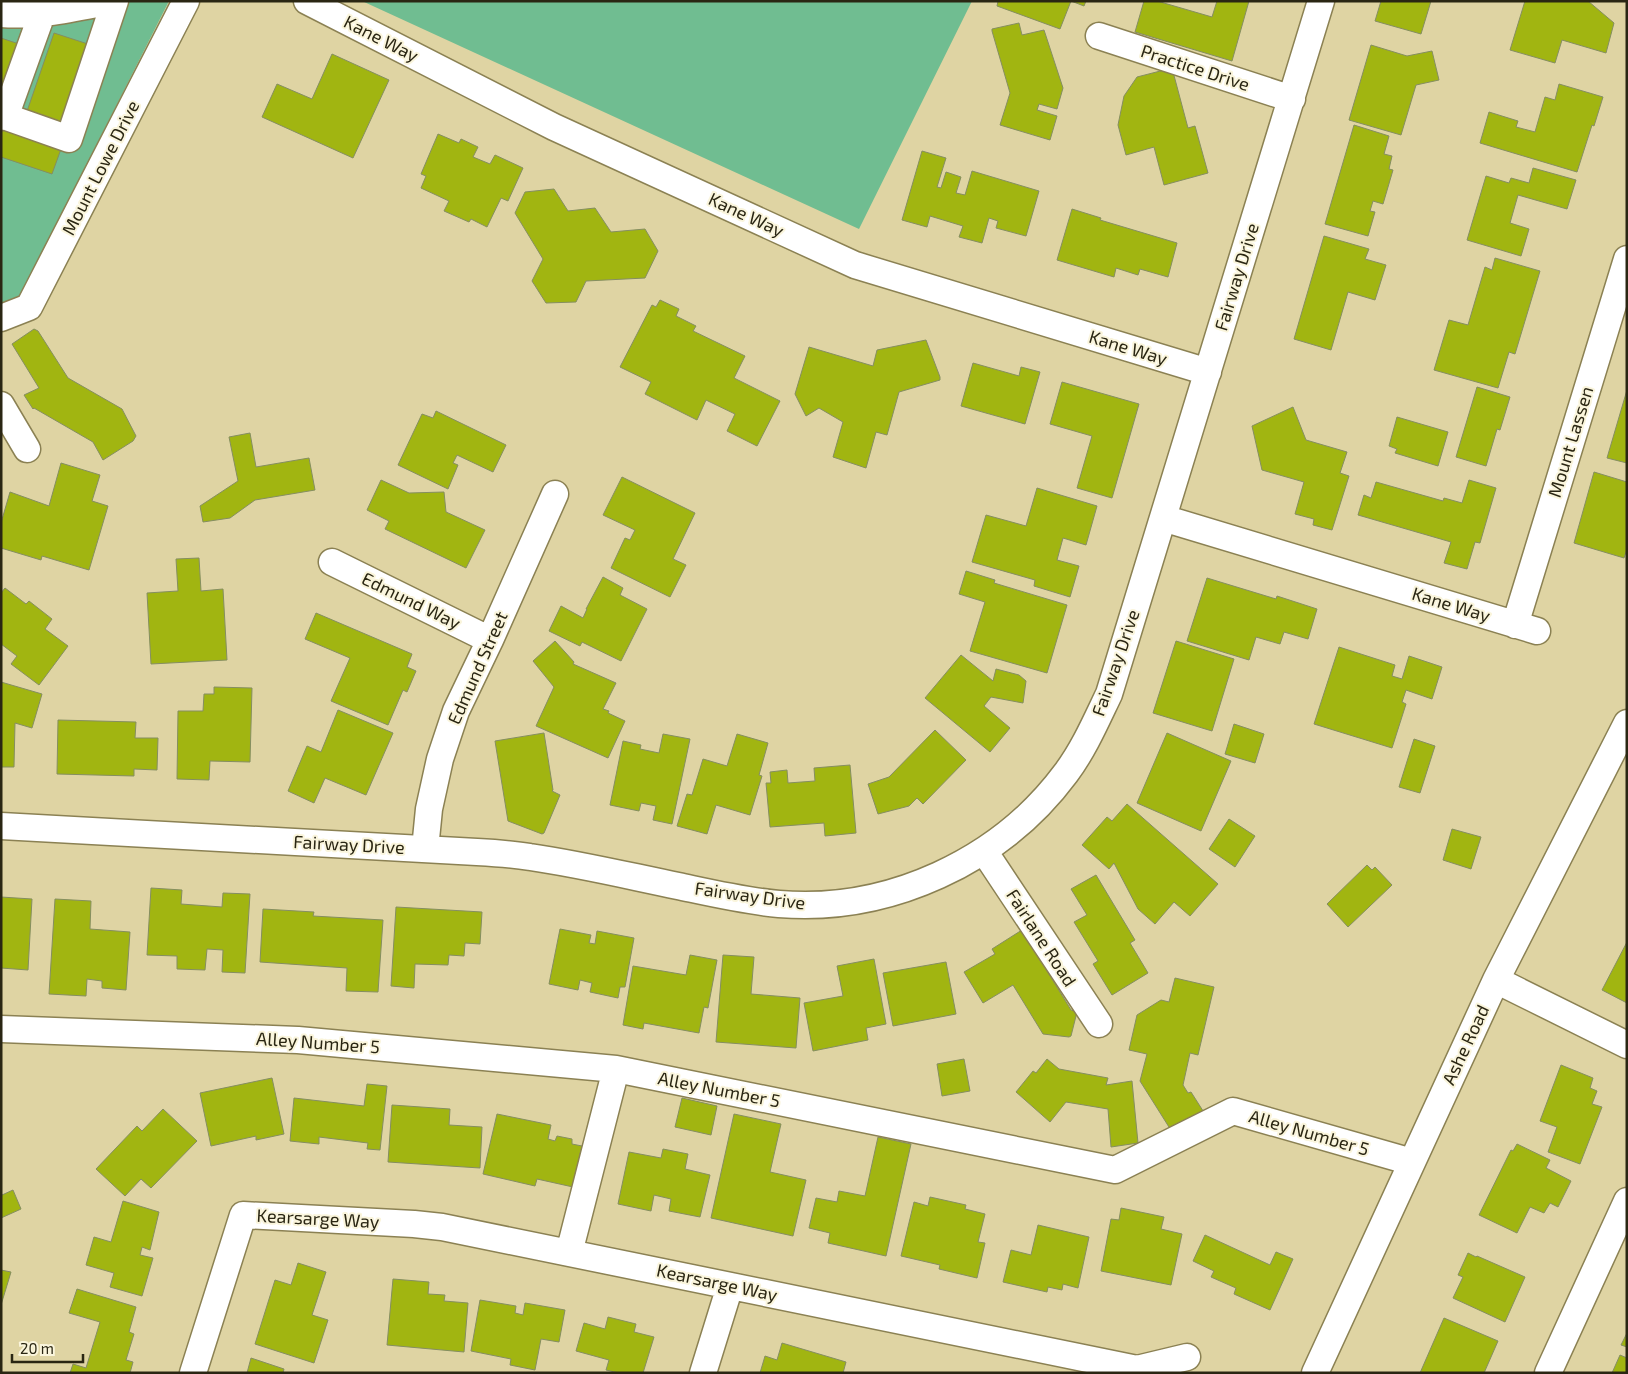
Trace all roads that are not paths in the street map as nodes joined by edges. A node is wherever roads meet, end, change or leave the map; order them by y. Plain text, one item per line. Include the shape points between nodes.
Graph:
1 (113, 1) edge
2 (186, 1) edge
3 (307, 1) edge
4 (1321, 1) edge
5 (1, 14) edge
6 (42, 14) junction
7 (1099, 36) dead end
8 (1292, 99) junction
9 (3, 116) edge
10 (1627, 259) edge
11 (1, 318) edge
12 (1208, 372) junction
13 (1, 405) edge
14 (27, 449) dead end
15 (555, 494) dead end
16 (1163, 518) junction
17 (332, 562) dead end
18 (1526, 628) joint
19 (490, 640) junction
20 (1627, 723) edge
21 (1, 826) edge
22 (425, 849) junction
23 (984, 851) junction
24 (1496, 980) junction
25 (1099, 1024) dead end
26 (1, 1029) edge
27 (1627, 1045) edge
28 (616, 1069) junction
29 (1412, 1162) junction
30 (1627, 1201) edge
31 (570, 1253) junction
32 (730, 1286) junction
33 (1187, 1357) dead end
34 (193, 1373) edge
35 (703, 1373) edge
36 (1315, 1373) edge
37 (1548, 1373) edge

1 - 6 street
1 - 9 street via 69,139
2 - 11 street, Mount Lowe Drive via 29,307
3 - 12 street, Kane Way via 554,127 855,265
4 - 8 street, Fairway Drive
5 - 6 street
6 - 9 street
7 - 8 street, Practice Drive
8 - 12 street, Fairway Drive
10 - 18 street, Mount Lassen
12 - 16 street, Fairway Drive
13 - 14 street
15 - 19 street, Edmund Street
16 - 18 street, Kane Way
16 - 23 street, Fairway Drive via 1109,694 1090,735 1066,773 1040,804
17 - 19 street, Edmund Way
19 - 22 street, Edmund Street via 456,711 440,759 429,809
20 - 24 street, Ashe Road
21 - 22 street, Fairway Drive
22 - 23 street, Fairway Drive via 530,856 739,898 818,905 863,900 907,888 944,873
23 - 25 street, Fairlane Road
24 - 27 street
24 - 29 street, Ashe Road
26 - 28 street, Alley Number 5 via 298,1040
28 - 29 street, Alley Number 5 via 1115,1170 1233,1111
28 - 31 street
29 - 36 street, Ashe Road
30 - 37 street
31 - 32 street, Kearsarge Way
31 - 34 street, Kearsarge Way via 442,1227 242,1215
32 - 33 street, Kearsarge Way via 1137,1369
32 - 35 street

